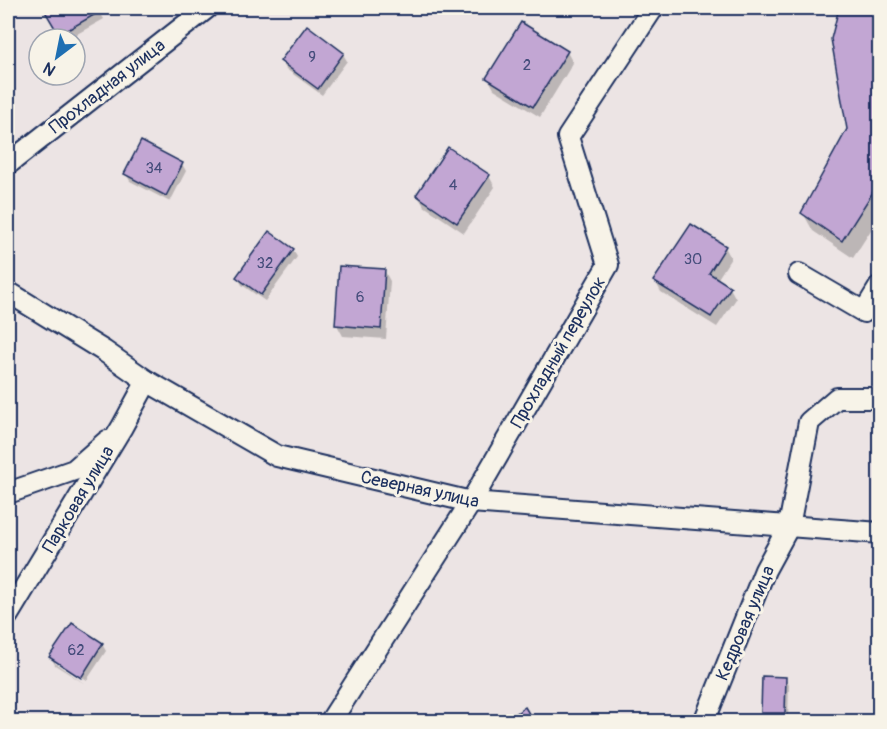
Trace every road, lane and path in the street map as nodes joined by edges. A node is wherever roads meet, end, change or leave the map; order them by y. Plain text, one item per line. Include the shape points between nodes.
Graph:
1 (207, 8) edge
2 (653, 8) edge
3 (8, 164) edge
4 (799, 274) dead end
5 (879, 286) edge
6 (8, 292) edge
7 (147, 381) junction
8 (879, 398) edge
9 (122, 427) junction
10 (8, 493) edge
11 (471, 502) junction
12 (789, 526) junction
13 (879, 533) edge
14 (8, 615) edge
15 (330, 722) edge
16 (704, 722) edge

1 - 3 street, Прохладная улица
2 - 11 street, Прохладный переулок via 568,137 608,265
4 - 5 street via 864,312
6 - 7 street, Северная улица
7 - 9 street, Парковая улица
7 - 11 street, Северная улица via 277,456
8 - 12 street, Кедровая улица via 837,398 809,422
9 - 10 street via 74,470
9 - 14 street, Парковая улица
11 - 12 street, Северная улица
11 - 15 street
12 - 13 street, Северная улица
12 - 16 street, Кедровая улица via 765,570

